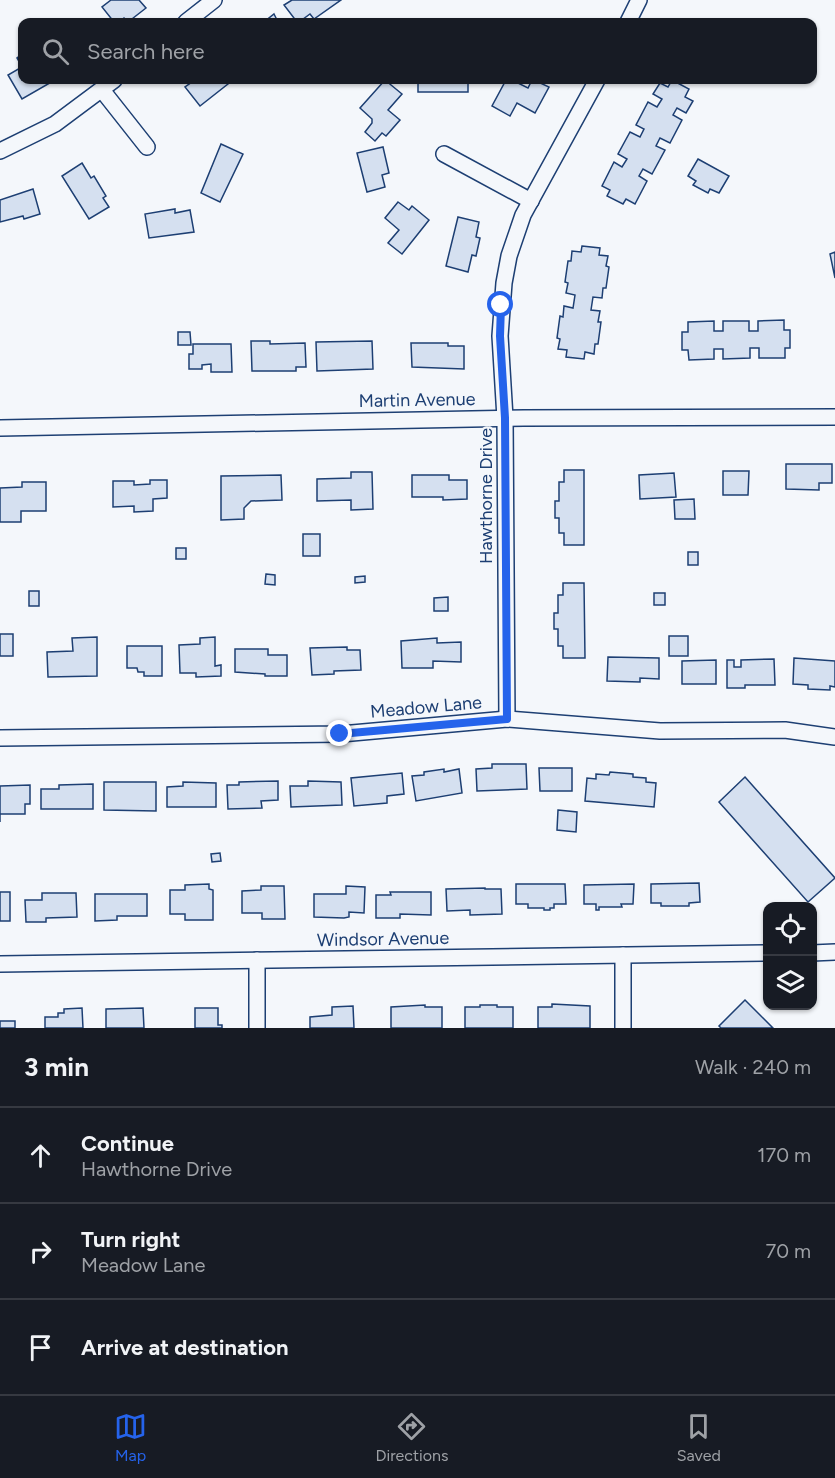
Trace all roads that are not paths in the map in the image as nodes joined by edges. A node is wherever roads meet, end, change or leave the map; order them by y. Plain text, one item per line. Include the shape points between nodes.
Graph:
1 (214, 0) edge
2 (639, 0) edge
3 (191, 18) edge
4 (630, 18) edge
5 (109, 84) edge
6 (595, 84) edge
7 (102, 90) junction
8 (147, 147) dead end
9 (0, 151) edge
10 (444, 154) dead end
11 (531, 201) junction
12 (835, 417) edge
13 (505, 418) junction
14 (0, 428) edge
15 (507, 719) junction
16 (835, 737) edge
17 (0, 738) edge
18 (817, 952) edge
19 (835, 952) edge
20 (763, 953) edge
21 (623, 955) junction
22 (257, 960) junction
23 (0, 964) edge
24 (257, 1028) edge
25 (623, 1028) edge

1 - 3 street
2 - 4 street
5 - 7 street
6 - 11 street, Hawthorne Drive
7 - 8 street
7 - 9 street via 55,124
10 - 11 street
11 - 13 street, Hawthorne Drive via 510,256 501,305
12 - 13 street, Martin Avenue
13 - 14 street, Martin Avenue
13 - 15 street, Hawthorne Drive
15 - 16 street, Meadow Lane via 660,731 785,730
15 - 17 street, Meadow Lane via 340,734
18 - 19 street
20 - 21 street, Windsor Avenue
21 - 22 street, Windsor Avenue
21 - 25 street
22 - 23 street, Windsor Avenue
22 - 24 street

